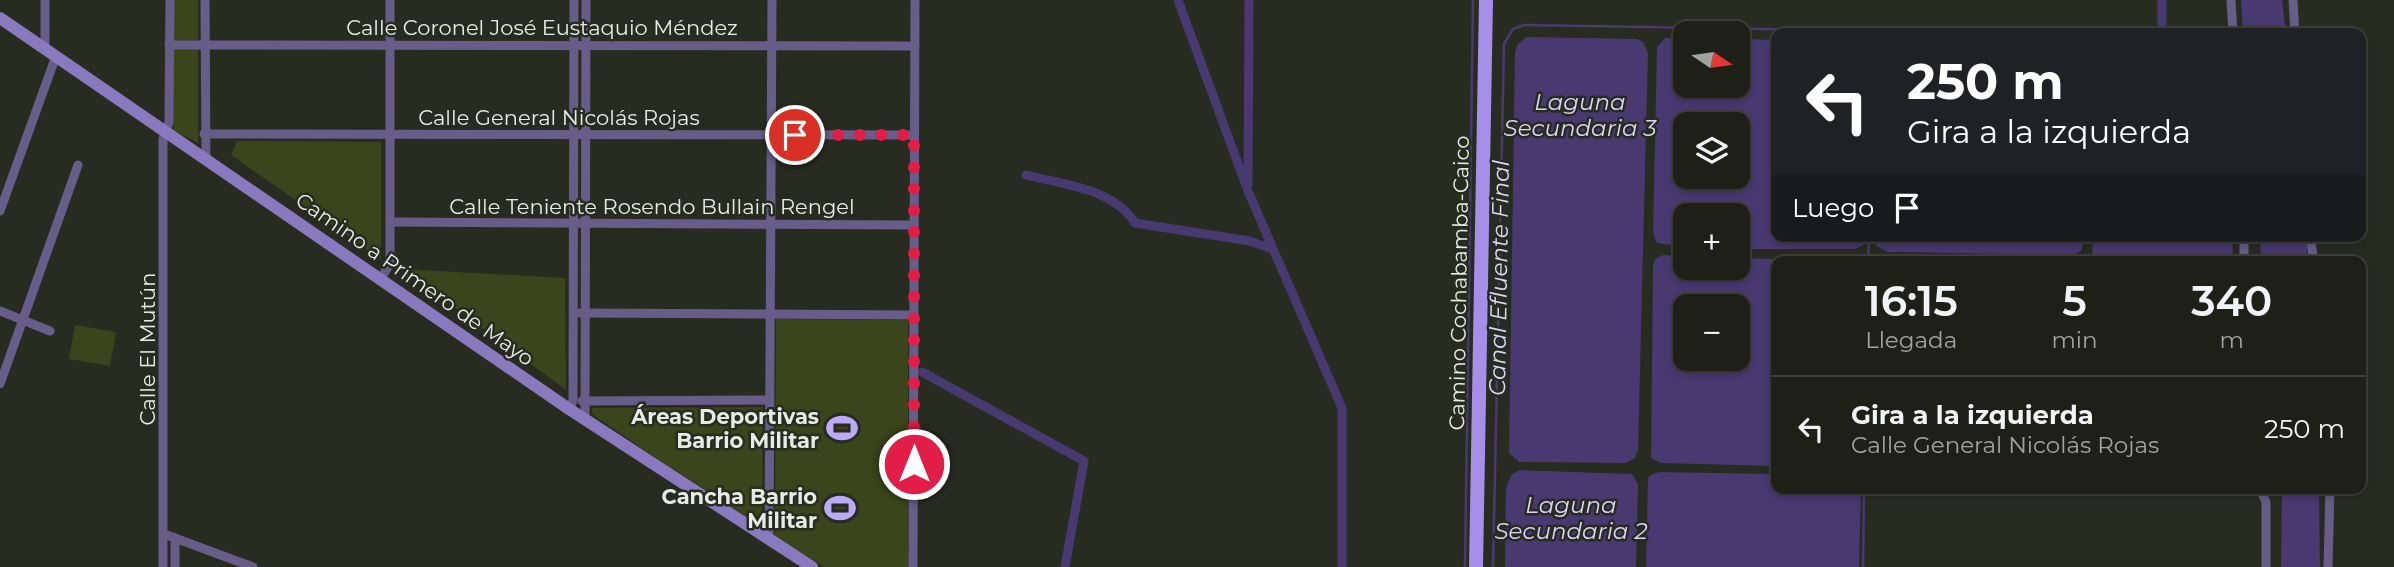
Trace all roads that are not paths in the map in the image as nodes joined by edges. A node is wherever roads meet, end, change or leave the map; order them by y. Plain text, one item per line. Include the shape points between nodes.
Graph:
1 (45, 0) edge
2 (170, 0) edge
3 (205, 0) edge
4 (390, 0) edge
5 (574, 0) edge
6 (586, 0) edge
7 (772, 0) edge
8 (915, 0) edge
9 (1486, 0) edge
10 (2231, 0) edge
11 (2293, 0) edge
12 (0, 18) edge
13 (2233, 28) edge
14 (2295, 28) edge
15 (204, 43) junction
16 (390, 44) junction
17 (169, 45) junction
18 (574, 45) junction
19 (586, 45) junction
20 (771, 46) junction
21 (915, 46) junction
22 (50, 53) junction
23 (166, 131) junction
24 (204, 134) junction
25 (390, 134) junction
26 (574, 134) junction
27 (585, 134) junction
28 (771, 135) junction
29 (914, 135) junction
30 (206, 160) junction
31 (78, 165) dead end
32 (0, 211) edge
33 (390, 222) junction
34 (573, 223) junction
35 (585, 223) junction
36 (771, 225) junction
37 (914, 225) junction
38 (381, 278) junction
39 (0, 311) edge
40 (573, 312) junction
41 (585, 313) junction
42 (771, 314) junction
43 (914, 315) junction
44 (23, 320) junction
45 (50, 331) dead end
46 (0, 384) edge
47 (771, 400) junction
48 (585, 401) junction
49 (571, 405) junction
50 (585, 419) junction
51 (2263, 494) edge
52 (2330, 494) edge
53 (164, 534) junction
54 (175, 538) junction
55 (769, 539) junction
56 (163, 567) edge
57 (175, 567) edge
58 (253, 567) edge
59 (812, 567) edge
60 (914, 567) edge
61 (1476, 567) edge
62 (2266, 567) edge
63 (2328, 567) edge

1 - 22 street
2 - 17 street, Calle El Mutún
3 - 15 street
4 - 16 street
5 - 18 street
6 - 19 street
7 - 20 street
8 - 21 street
9 - 61 main road, Camino Cochabamba-Caico
10 - 13 street
11 - 14 street
12 - 22 main road, Camino a Primero de Mayo
15 - 16 street, Calle Coronel José Eustaquio Méndez
15 - 17 street, Calle Coronel José Eustaquio Méndez
15 - 24 street
16 - 18 street, Calle Coronel José Eustaquio Méndez
16 - 25 street
17 - 23 street, Calle El Mutún
18 - 19 street, Calle Coronel José Eustaquio Méndez
18 - 26 street
19 - 20 street, Calle Coronel José Eustaquio Méndez
19 - 27 street
20 - 21 street, Calle Coronel José Eustaquio Méndez
20 - 28 street
21 - 29 street
22 - 23 main road, Camino a Primero de Mayo
22 - 32 street
23 - 30 main road, Camino a Primero de Mayo
23 - 53 street, Calle El Mutún
24 - 25 street, Calle General Nicolás Rojas
24 - 30 street
25 - 26 street, Calle General Nicolás Rojas
25 - 33 street
26 - 27 street, Calle General Nicolás Rojas
26 - 34 street
27 - 28 street, Calle General Nicolás Rojas
27 - 35 street
28 - 29 street, Calle General Nicolás Rojas
28 - 36 street
29 - 37 street
30 - 38 main road, Camino a Primero de Mayo
31 - 44 street
33 - 34 street, Calle Teniente Rosendo Bullain Rengel
33 - 38 street via 390,264
34 - 35 street, Calle Teniente Rosendo Bullain Rengel
34 - 40 street
35 - 36 street, Calle Teniente Rosendo Bullain Rengel
35 - 41 street
36 - 37 street, Calle Teniente Rosendo Bullain Rengel
36 - 42 street
37 - 43 street
38 - 49 main road, Camino a Primero de Mayo
39 - 44 street
40 - 41 street
40 - 49 street
41 - 42 street
41 - 48 street
42 - 43 street
42 - 47 street
43 - 60 street
44 - 45 street
44 - 46 street
47 - 48 street
47 - 55 street
48 - 49 street
48 - 50 street
49 - 50 main road, Camino a Primero de Mayo
50 - 55 main road, Camino a Primero de Mayo
51 - 62 street
52 - 63 street
53 - 54 street
53 - 56 street, Calle El Mutún
54 - 57 street
54 - 58 street
55 - 59 main road, Camino a Primero de Mayo

